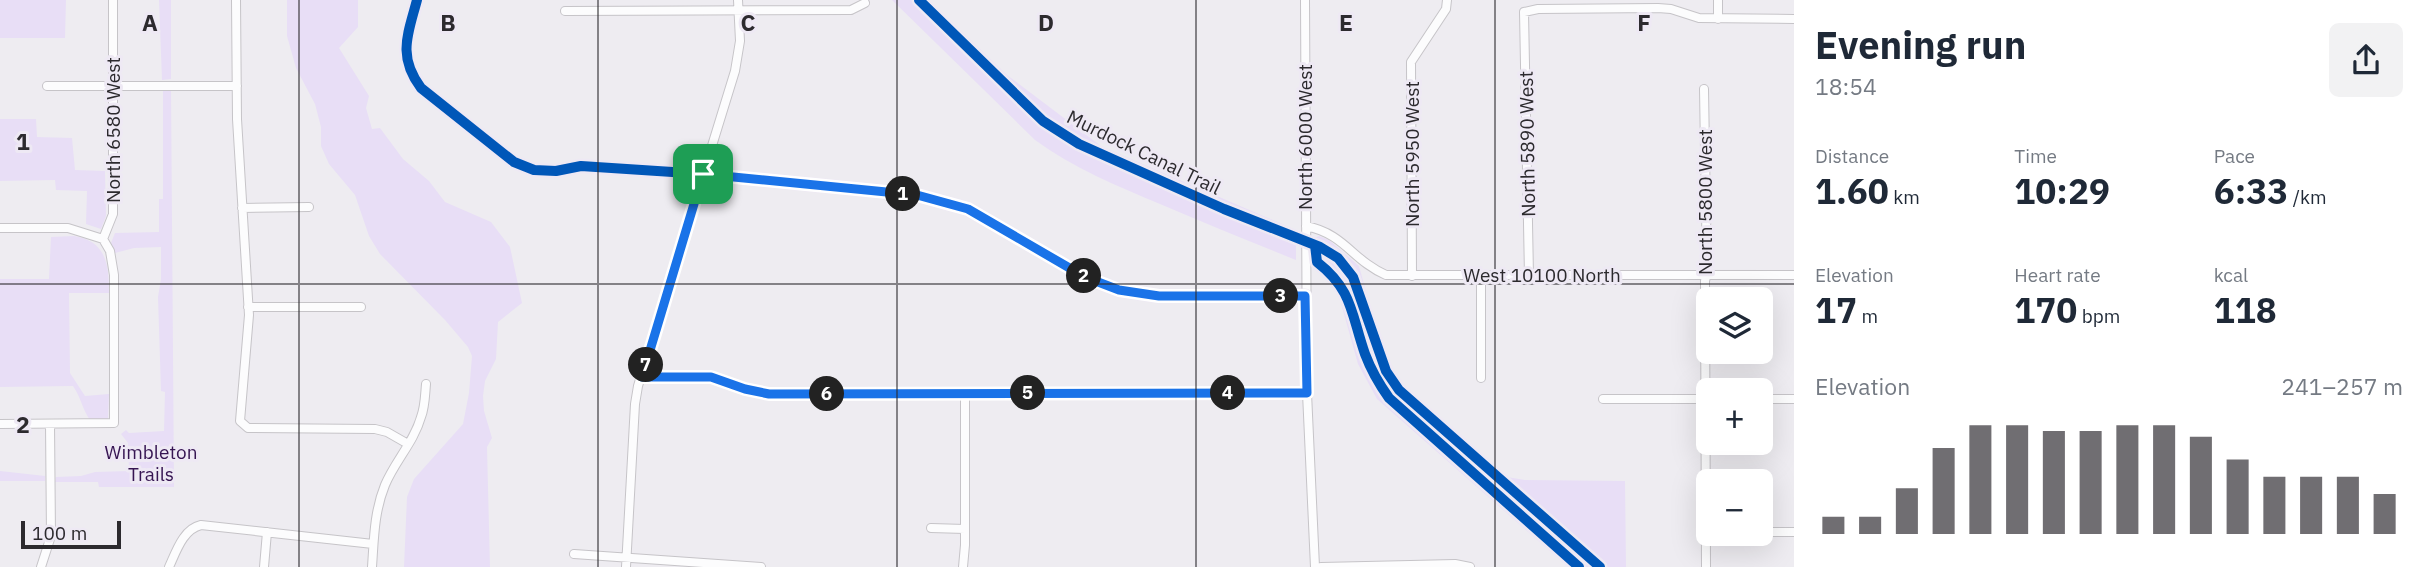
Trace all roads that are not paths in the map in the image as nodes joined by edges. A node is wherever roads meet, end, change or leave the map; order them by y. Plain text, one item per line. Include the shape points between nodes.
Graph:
1 (113, 0) edge
2 (236, 0) edge
3 (417, 0) edge
4 (1305, 0) edge
5 (1447, 0) edge
6 (1718, 0) edge
7 (865, 3) dead end
8 (1570, 4) edge
9 (738, 5) edge
10 (565, 11) dead end
11 (1718, 19) junction
12 (1794, 19) edge
13 (47, 86) dead end
14 (113, 86) junction
15 (237, 86) junction
16 (1704, 89) dead end
17 (703, 174) junction
18 (309, 207) dead end
19 (243, 208) junction
20 (1306, 226) junction
21 (0, 228) edge
22 (103, 239) junction
23 (1707, 273) junction
24 (1794, 275) edge
25 (1412, 276) junction
26 (1481, 276) junction
27 (1529, 276) junction
28 (1305, 296) junction
29 (248, 307) junction
30 (360, 307) dead end
31 (642, 377) junction
32 (1481, 378) dead end
33 (1707, 378) edge
34 (426, 384) dead end
35 (965, 393) junction
36 (1307, 393) junction
37 (1602, 399) dead end
38 (1696, 399) edge
39 (1773, 399) edge
40 (1794, 399) edge
41 (0, 424) edge
42 (50, 424) junction
43 (408, 444) junction
44 (931, 528) dead end
45 (965, 529) junction
46 (267, 532) junction
47 (1773, 532) edge
48 (1794, 532) edge
49 (373, 544) junction
50 (1707, 546) edge
51 (574, 554) dead end
52 (627, 557) junction
53 (41, 567) edge
54 (169, 567) edge
55 (264, 567) edge
56 (372, 567) edge
57 (626, 567) edge
58 (761, 567) edge
59 (963, 567) edge
60 (1315, 567) edge
61 (1321, 567) edge
62 (1470, 567) edge
63 (1706, 567) edge

1 - 14 street, North 6580 West
2 - 15 street
3 - 17 street via 407,31 409,70 421,88 514,162 534,170 581,166
4 - 20 street, North 6000 West
5 - 25 street, North 5950 West via 1446,9 1411,62
6 - 11 street
7 - 9 street via 851,10
8 - 11 street via 1671,9
8 - 27 street, North 5890 West via 1524,12
9 - 10 street
9 - 17 street via 740,41 735,71
11 - 12 street
13 - 14 street
14 - 15 street
14 - 22 street, North 6580 West via 113,214
15 - 19 street
16 - 23 street, North 5800 West
17 - 28 street via 917,195 968,209 1085,277 1119,290 1159,296
17 - 31 street
18 - 19 street
19 - 29 street
20 - 25 street, West 10100 North via 1336,237 1370,268 1385,275
20 - 28 street, North 6000 West
21 - 22 street via 68,228
22 - 42 street via 114,275 114,423
23 - 24 street, West 10100 North
23 - 27 street, West 10100 North
23 - 33 street, North 5800 West
25 - 26 street, West 10100 North
26 - 27 street, West 10100 North
26 - 32 street
28 - 36 street, North 6000 West
29 - 30 street
29 - 43 street via 239,416 243,426 375,429
31 - 35 street via 711,377 769,394
31 - 52 street via 635,404
34 - 43 street via 421,418
35 - 36 street
35 - 45 street
36 - 60 street, North 6000 West
37 - 38 street
39 - 40 street
41 - 42 street
42 - 53 street via 51,536
43 - 49 street via 384,488
44 - 45 street
45 - 59 street
46 - 49 street
46 - 54 street via 198,526 187,533
46 - 55 street
47 - 48 street
49 - 56 street
50 - 63 street, North 5800 West
51 - 52 street
52 - 57 street
52 - 58 street
61 - 62 street

